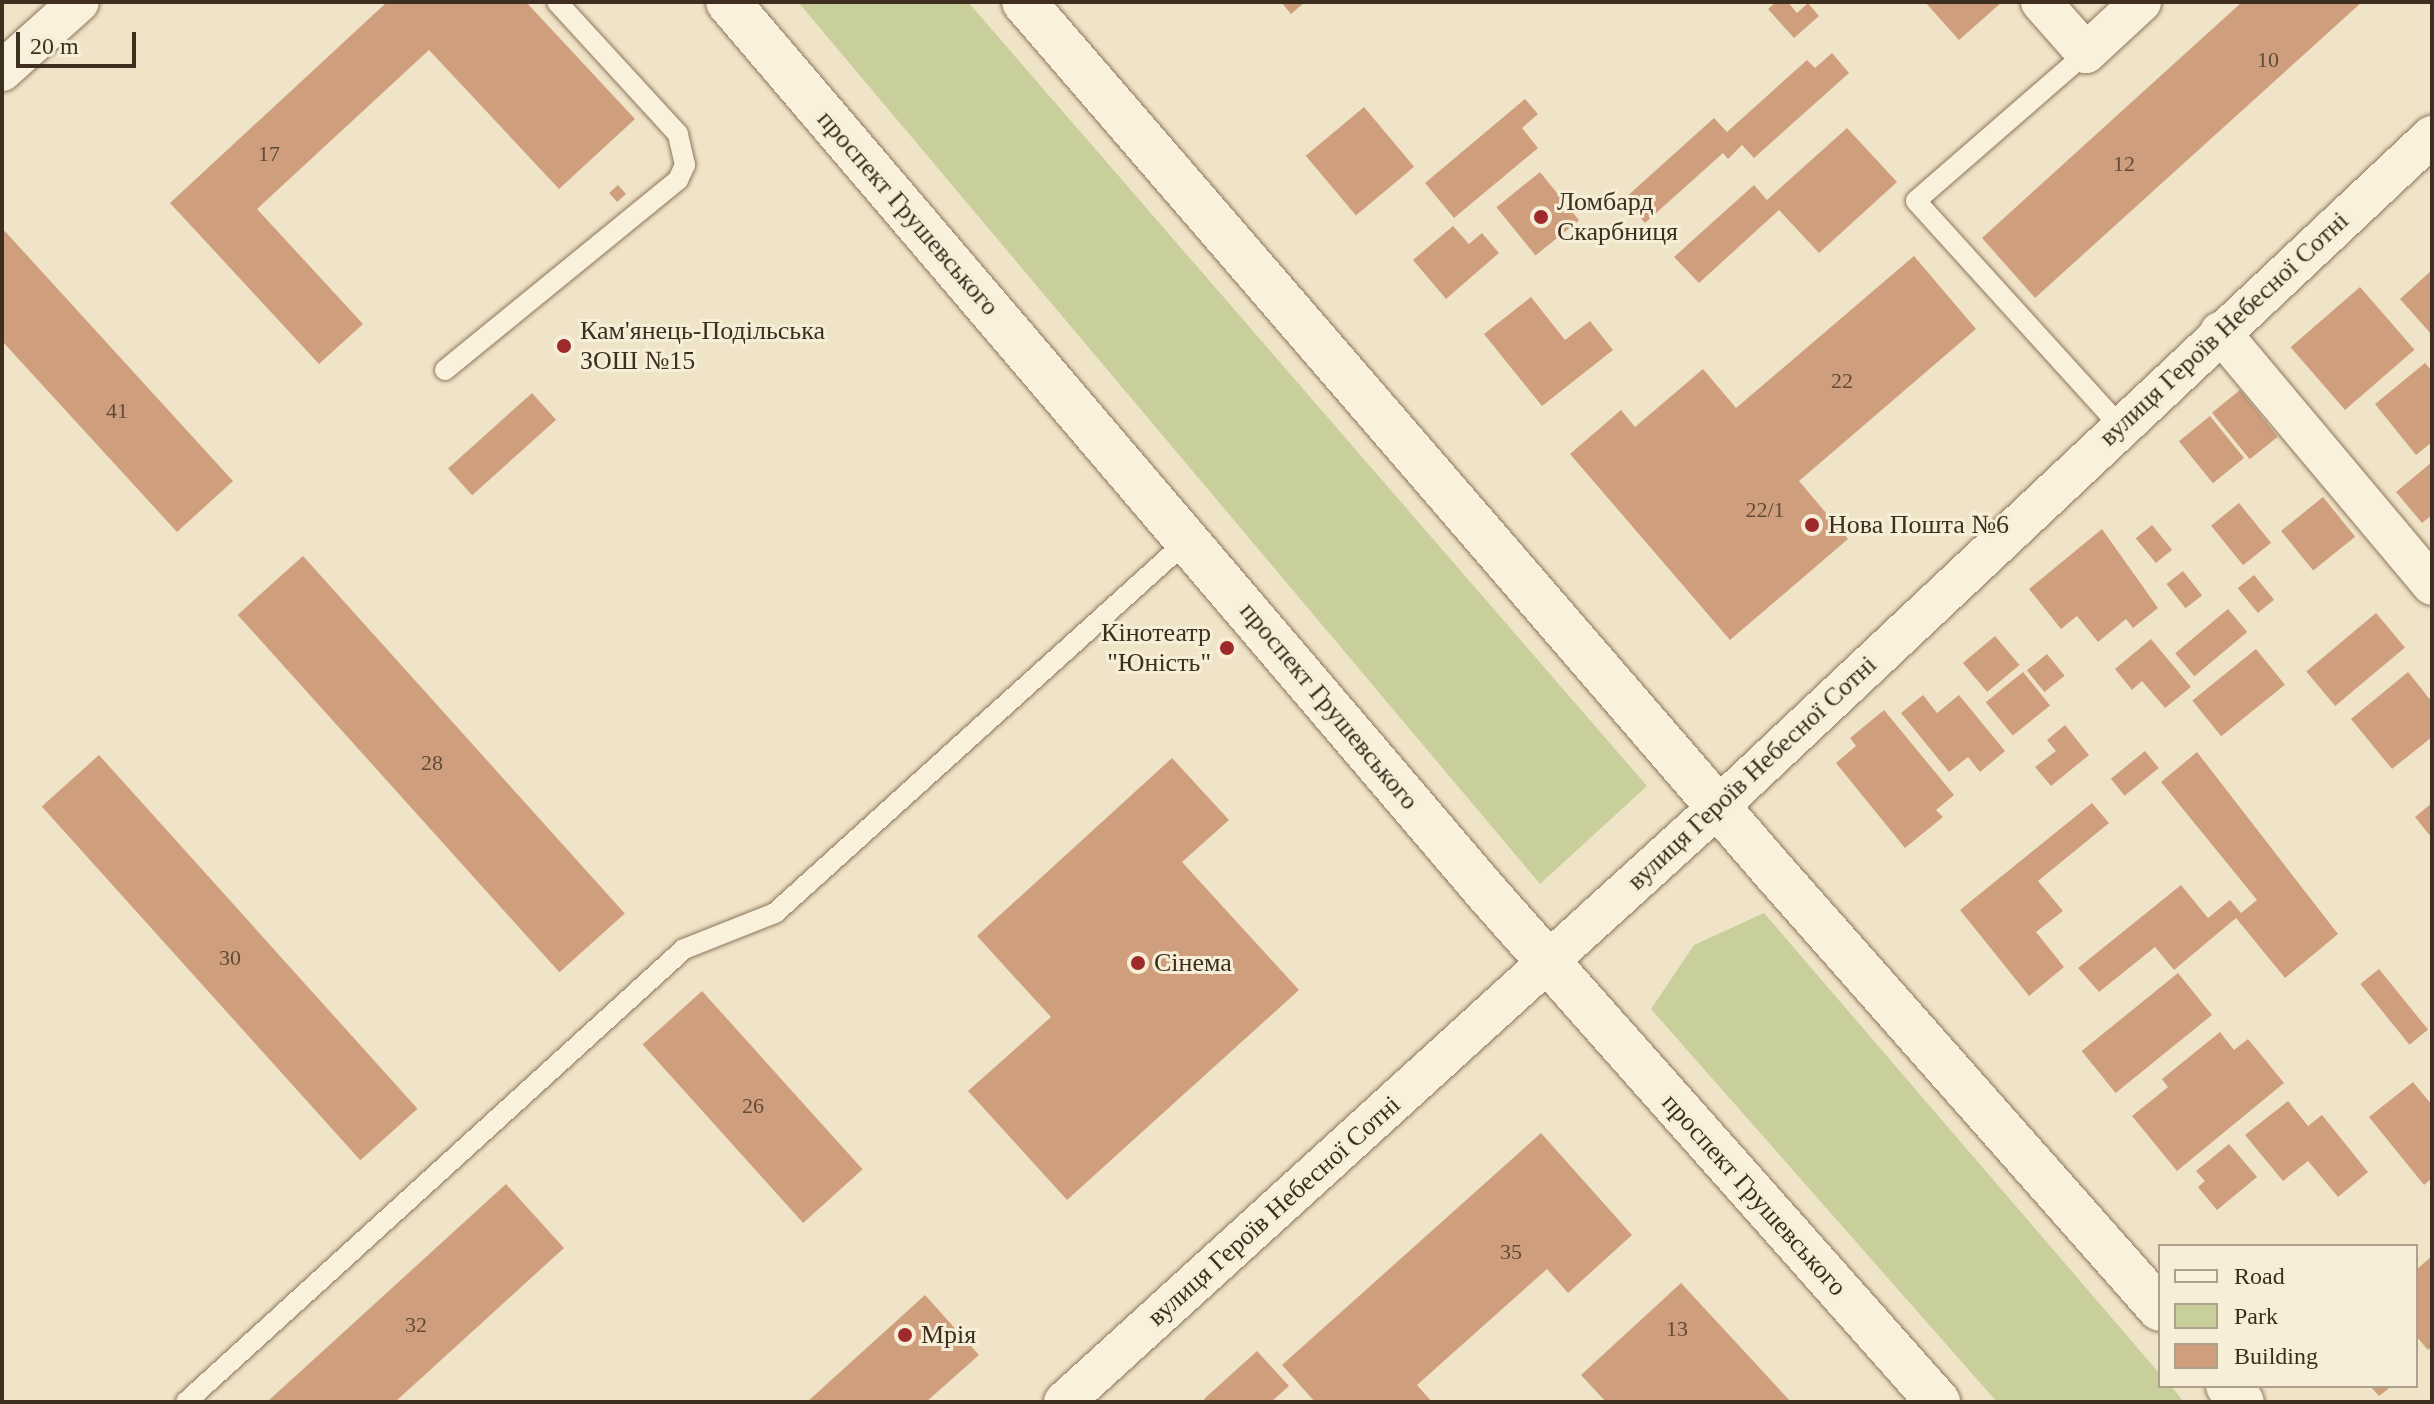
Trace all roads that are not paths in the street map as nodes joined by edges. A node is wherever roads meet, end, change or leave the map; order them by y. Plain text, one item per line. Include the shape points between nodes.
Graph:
1 (79, 2) edge
2 (557, 2) edge
3 (728, 2) edge
4 (1024, 2) edge
5 (2041, 2) edge
6 (2141, 2) edge
7 (2086, 53) junction
8 (2, 71) edge
9 (2432, 136) edge
10 (2220, 332) junction
11 (445, 370) dead end
12 (2120, 426) junction
13 (1188, 540) junction
14 (2432, 585) edge
15 (1718, 807) junction
16 (1548, 962) junction
17 (2158, 1307) edge
18 (186, 1402) edge
19 (1064, 1402) edge
20 (1938, 1402) edge

1 - 8 street
2 - 11 lane via 678,134 685,165 678,180
3 - 13 main road, проспект Грушевського
4 - 15 main road
5 - 7 street
6 - 7 street
7 - 12 lane via 1916,201
9 - 10 street, вулиця Героїв Небесної Сотні
10 - 12 street, вулиця Героїв Небесної Сотні
10 - 14 street
12 - 15 street, вулиця Героїв Небесної Сотні
13 - 16 main road, проспект Грушевського
13 - 18 lane via 775,913 684,949
15 - 16 street, вулиця Героїв Небесної Сотні
15 - 17 main road
16 - 19 street, вулиця Героїв Небесної Сотні
16 - 20 main road, проспект Грушевського

